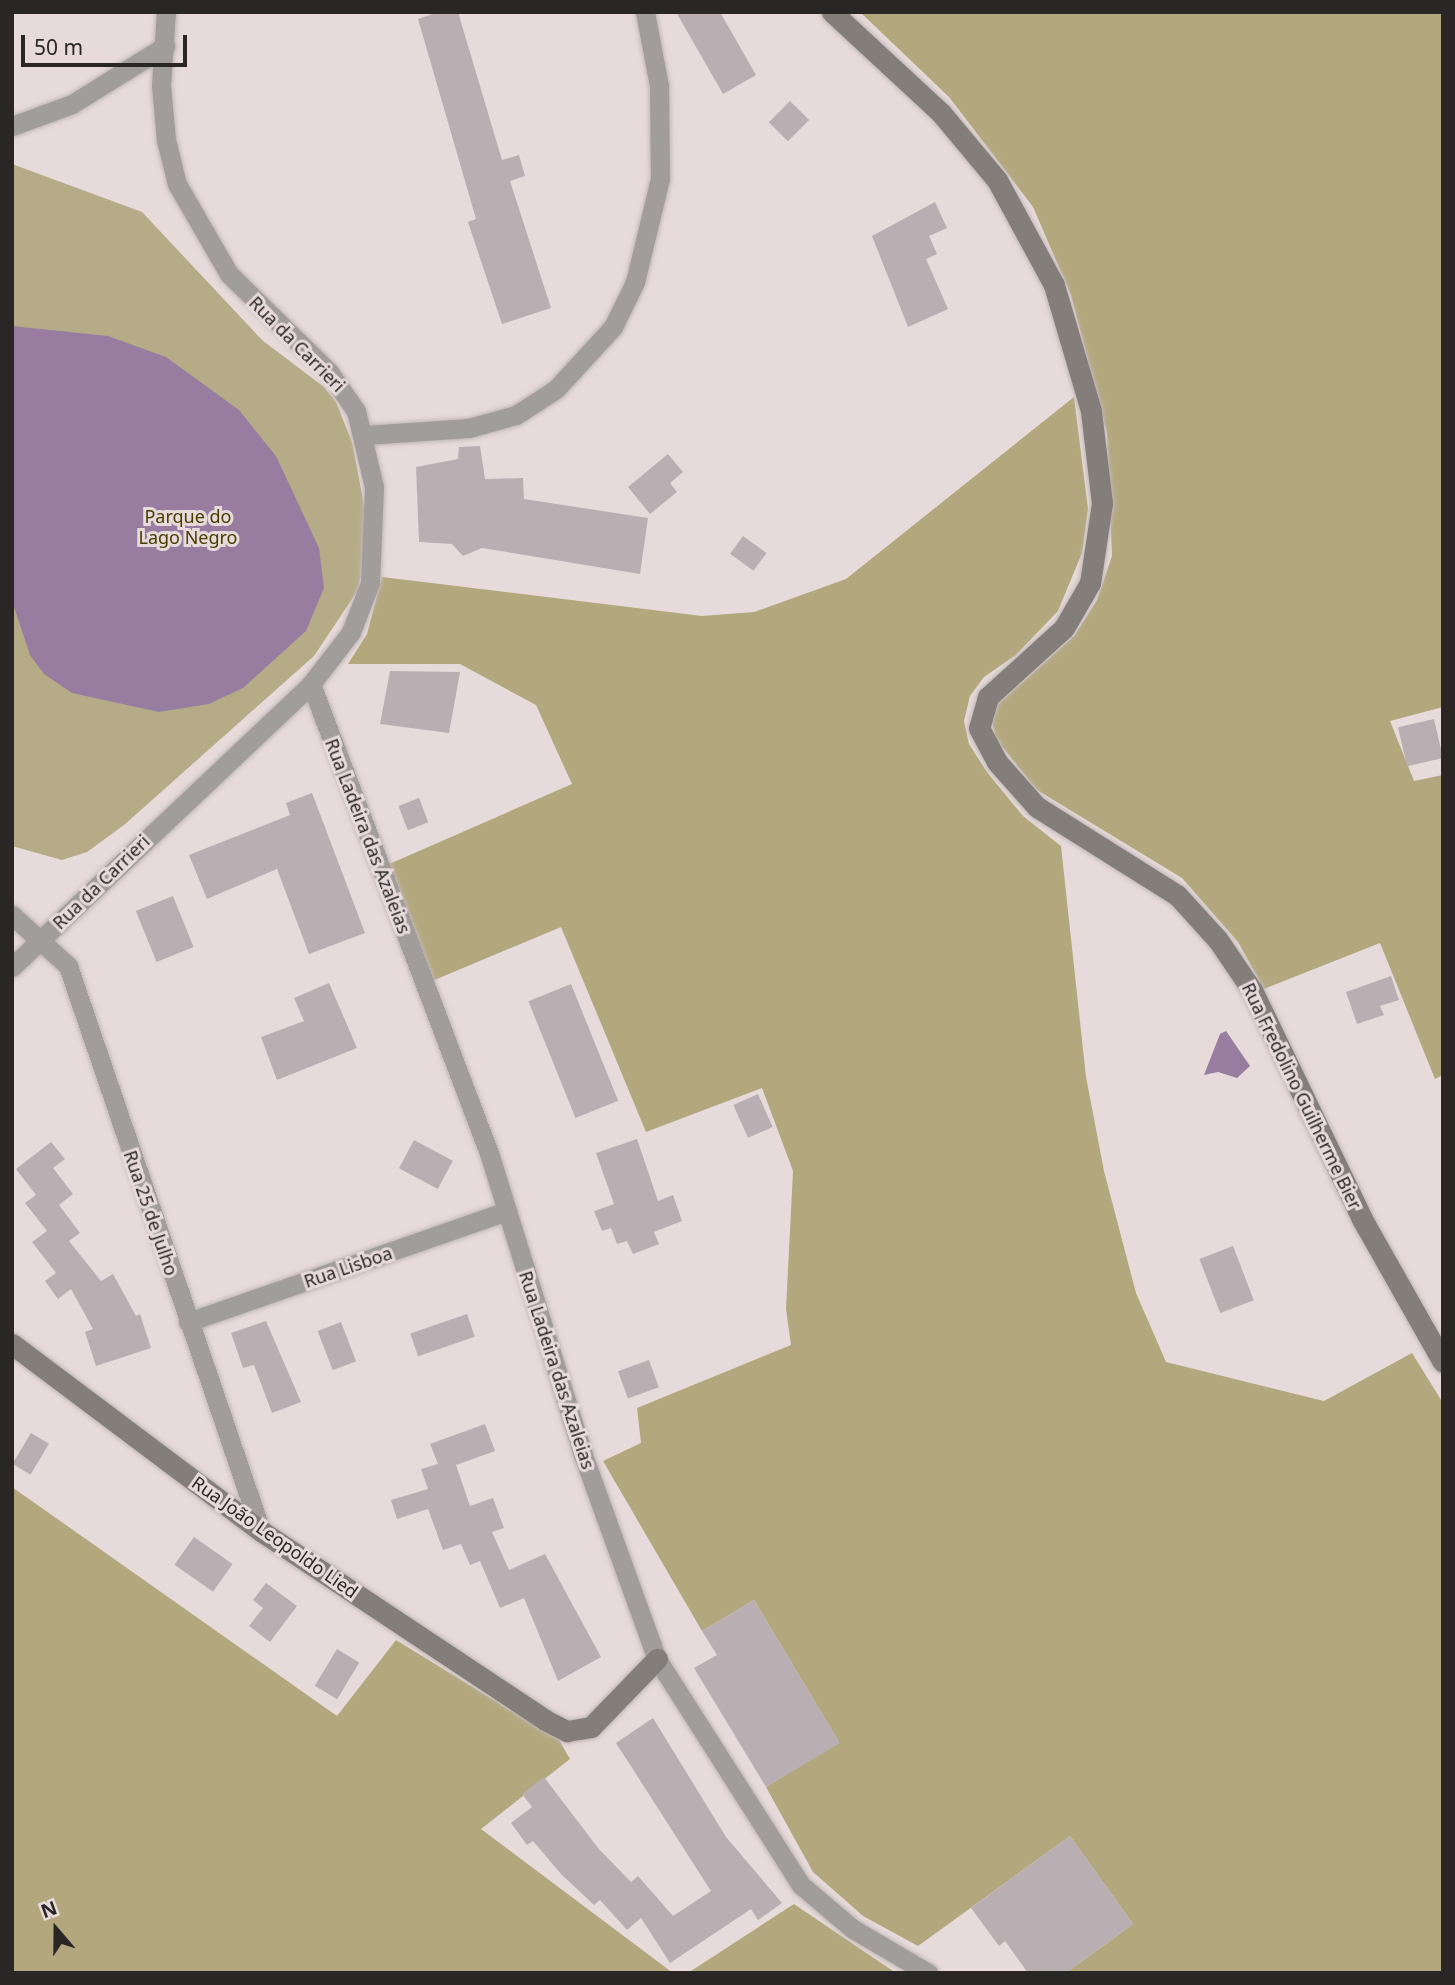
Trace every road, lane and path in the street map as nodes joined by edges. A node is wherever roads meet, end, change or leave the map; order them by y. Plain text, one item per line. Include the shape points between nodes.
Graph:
1 (166, 12) edge
2 (645, 12) edge
3 (832, 12) edge
4 (165, 46) junction
5 (12, 126) edge
6 (365, 435) junction
7 (311, 684) junction
8 (12, 915) edge
9 (42, 940) junction
10 (12, 967) edge
11 (508, 1211) junction
12 (188, 1322) junction
13 (12, 1344) edge
14 (1443, 1362) edge
15 (261, 1531) junction
16 (657, 1659) junction
17 (928, 1973) edge

1 - 4 street, Rua da Carrieri
2 - 6 street via 659,86 660,179 635,282 613,327 556,389 516,415 469,428
3 - 14 street, Rua Fredolino Guilherme Bier via 941,113 997,180 1054,285 1091,411 1102,503 1090,583 1064,628 988,697 979,728 997,762 1037,807 1177,895 1218,940 1252,990 1362,1219
4 - 5 street via 72,104
4 - 6 street, Rua da Carrieri via 166,140 191,216 229,274 340,384
6 - 7 street, Rua da Carrieri via 375,498 370,583 351,632
7 - 9 street, Rua da Carrieri
7 - 11 street, Rua Ladeira das Azaleias
8 - 9 street, Rua 25 de Julho
9 - 10 street, Rua da Carrieri
9 - 12 street, Rua 25 de Julho via 68,966
11 - 12 street, Rua Lisboa
11 - 16 street, Rua Ladeira das Azaleias via 583,1455
12 - 15 street, Rua 25 de Julho
13 - 15 street, Rua João Leopoldo Lied
15 - 16 street, Rua João Leopoldo Lied via 567,1731 591,1727
16 - 17 street, Rua Ladeira das Azaleias via 801,1885 853,1929

